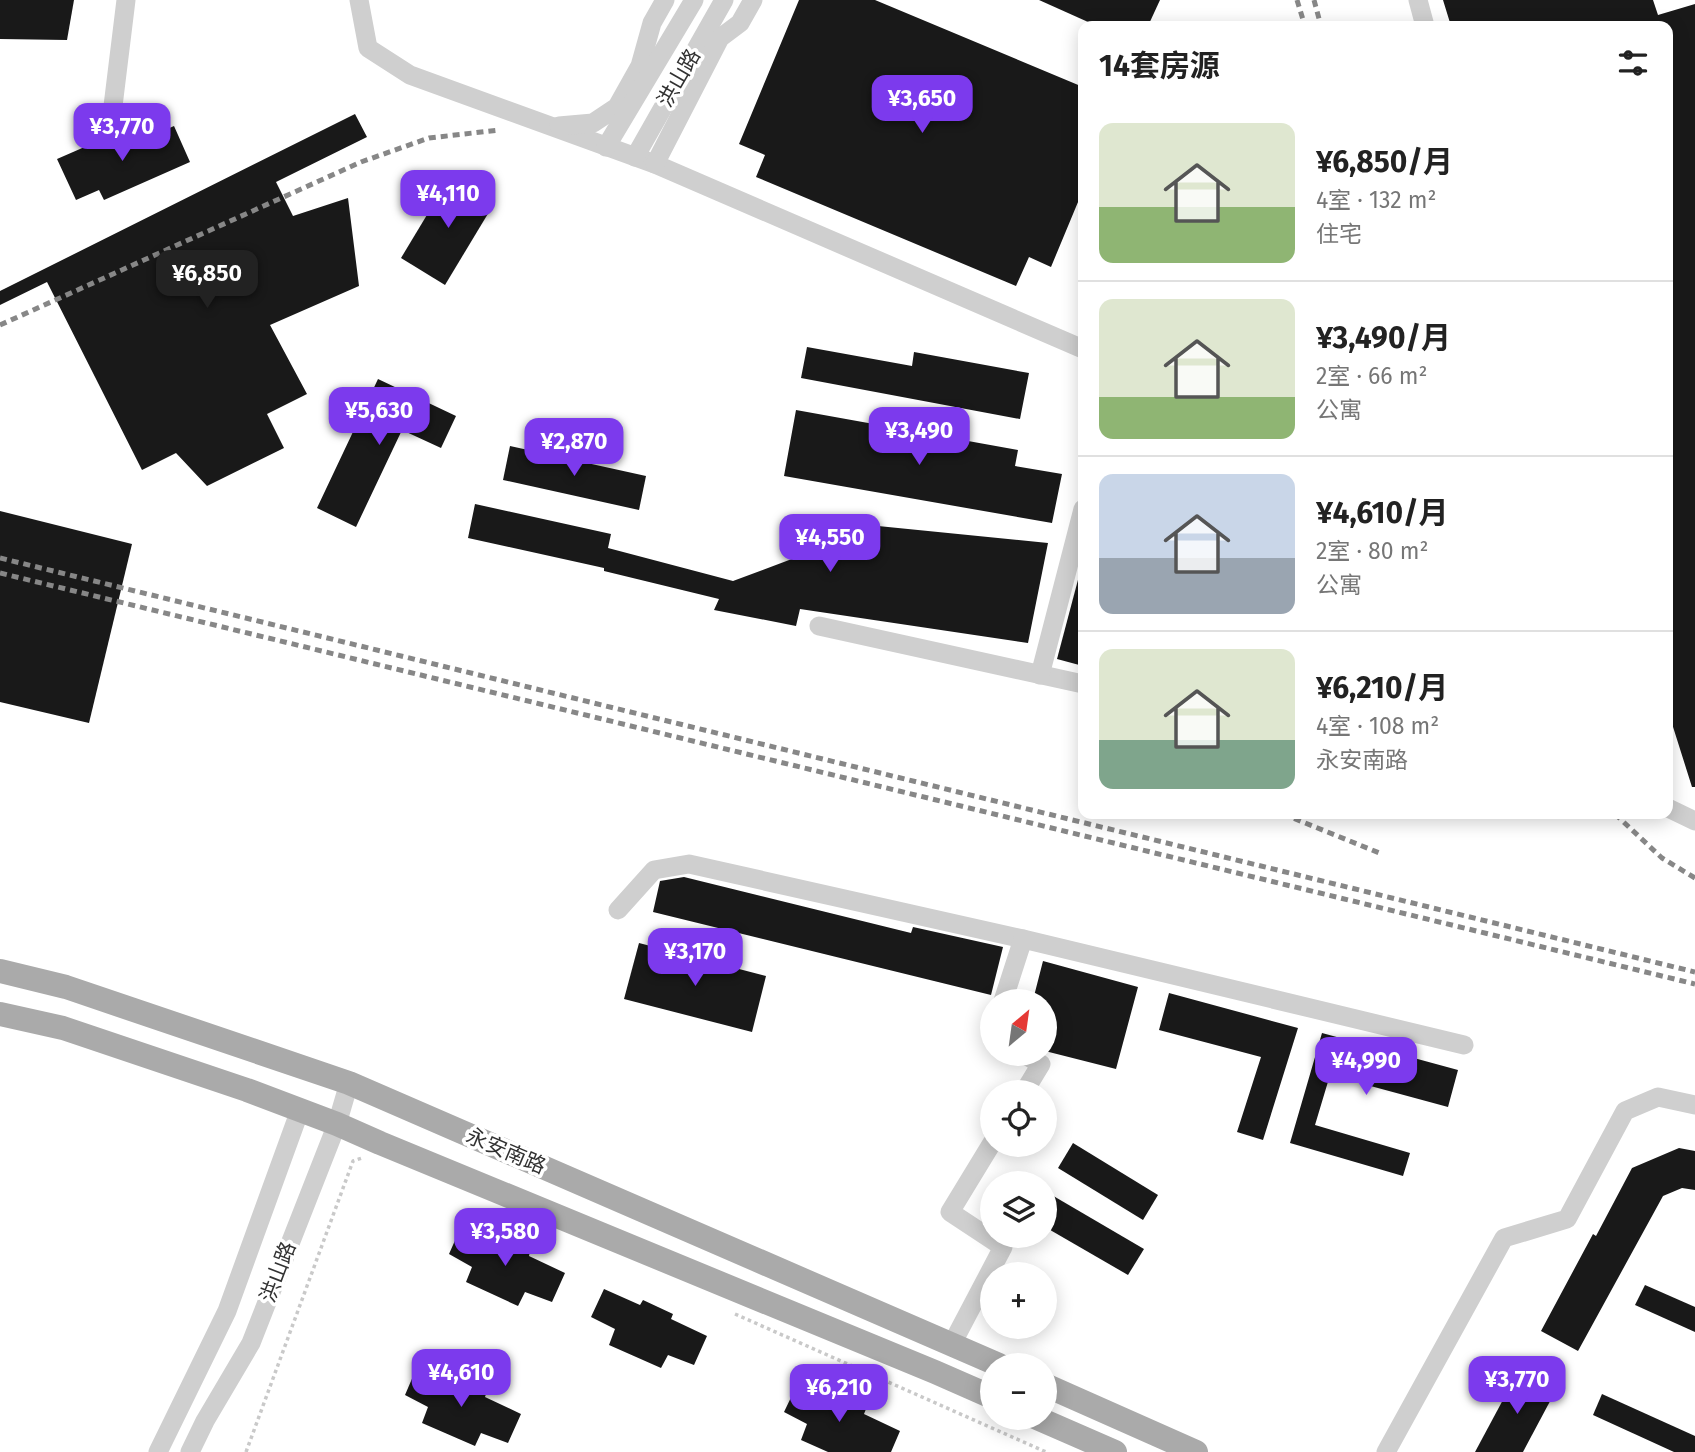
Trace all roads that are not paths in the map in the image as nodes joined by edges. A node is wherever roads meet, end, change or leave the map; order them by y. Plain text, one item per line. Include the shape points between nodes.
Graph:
1 (126, 0) edge
2 (359, 0) edge
3 (665, 0) edge
4 (694, 0) edge
5 (724, 0) edge
6 (754, 0) edge
7 (1418, 0) edge
8 (1424, 21) edge
9 (113, 106) dead end
10 (549, 127) junction
11 (606, 147) junction
12 (635, 156) junction
13 (655, 164) junction
14 (1078, 347) edge
15 (1078, 528) edge
16 (819, 626) dead end
17 (1040, 675) junction
18 (1078, 683) edge
19 (1673, 810) edge
20 (1695, 821) edge
21 (618, 910) dead end
22 (1023, 939) junction
23 (0, 971) edge
24 (1007, 989) edge
25 (0, 1014) edge
26 (1464, 1045) dead end
27 (349, 1083) junction
28 (1695, 1105) edge
29 (300, 1110) junction
30 (337, 1124) junction
31 (983, 1157) edge
32 (952, 1344) junction
33 (980, 1357) edge
34 (1057, 1390) edge
35 (980, 1392) edge
36 (1057, 1427) edge
37 (158, 1452) edge
38 (190, 1452) edge
39 (1115, 1452) edge
40 (1196, 1452) edge
41 (1386, 1452) edge

1 - 9 street
2 - 10 street via 368,48 410,75
3 - 10 street via 652,23 640,66 617,107 593,123
4 - 11 street, 洪山路
5 - 12 street, 洪山路
6 - 13 street via 740,23 720,38
7 - 8 street
10 - 11 street
11 - 12 street
12 - 13 street
13 - 14 street
15 - 17 street
16 - 17 street
17 - 18 street
19 - 20 street
21 - 22 street via 654,870 690,864
22 - 24 street
22 - 26 street
23 - 27 main road, 永安南路 via 66,987
25 - 29 main road, 永安南路 via 63,1028
27 - 30 street, 洪山路
27 - 32 main road, 永安南路
28 - 41 street via 1658,1097 1626,1111 1567,1219 1504,1238
29 - 30 main road, 永安南路
29 - 37 street, 洪山路 via 227,1311
30 - 35 main road, 永安南路
30 - 38 street, 洪山路 via 251,1343
31 - 32 street via 950,1212 1003,1247
32 - 33 main road, 永安南路
34 - 40 main road
36 - 39 main road

